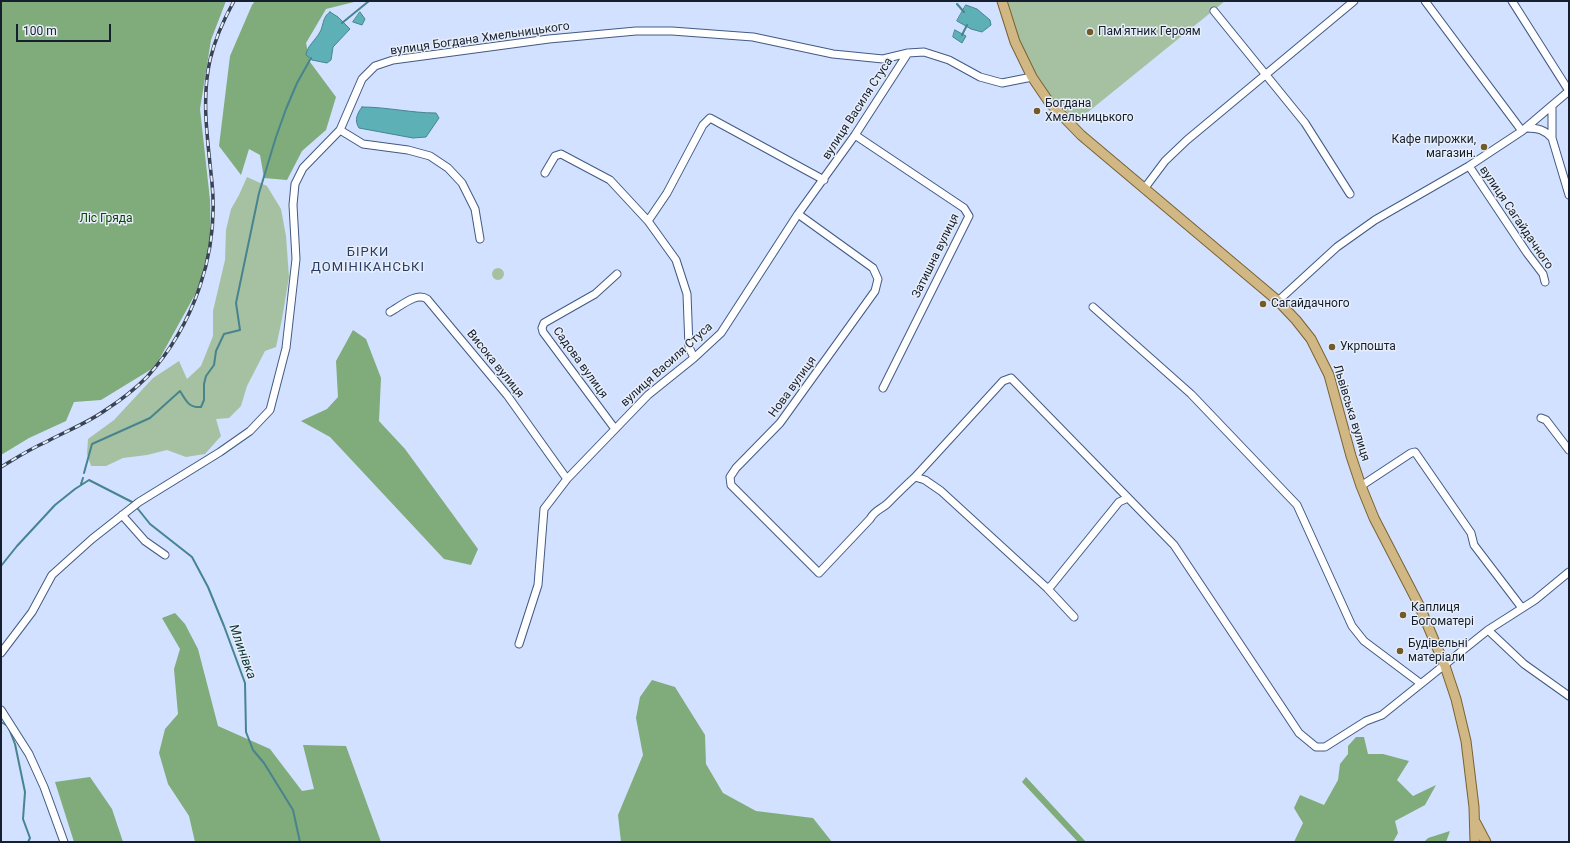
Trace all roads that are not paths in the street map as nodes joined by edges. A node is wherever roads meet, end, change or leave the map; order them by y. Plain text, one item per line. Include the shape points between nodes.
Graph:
1 (1002, 1) edge
2 (1354, 1) edge
3 (1425, 1) edge
4 (1512, 1) edge
5 (1214, 11) dead end
6 (908, 53) junction
7 (1266, 75) junction
8 (1032, 77) junction
9 (1569, 91) edge
10 (1552, 106) junction
11 (340, 130) junction
12 (1525, 130) junction
13 (856, 135) junction
14 (1552, 138) junction
15 (1469, 166) junction
16 (544, 173) dead end
17 (824, 180) junction
18 (1144, 189) junction
19 (1350, 194) dead end
20 (1569, 195) edge
21 (798, 214) junction
22 (648, 221) junction
23 (480, 239) dead end
24 (617, 274) dead end
25 (1545, 282) dead end
26 (1278, 301) junction
27 (1093, 307) dead end
28 (390, 312) dead end
29 (694, 358) junction
30 (883, 388) dead end
31 (1540, 418) dead end
32 (615, 429) junction
33 (1569, 450) edge
34 (915, 477) junction
35 (567, 479) junction
36 (1361, 486) junction
37 (1128, 498) junction
38 (122, 516) junction
39 (165, 555) dead end
40 (1569, 572) edge
41 (1047, 588) junction
42 (1522, 608) junction
43 (1074, 616) dead end
44 (1488, 630) junction
45 (519, 644) dead end
46 (1, 653) edge
47 (1445, 666) junction
48 (1420, 684) junction
49 (1569, 696) edge
50 (1, 710) edge
51 (1474, 820) junction
52 (64, 842) edge
53 (1475, 842) edge
54 (1486, 842) edge

1 - 8 main road, Львівська вулиця via 1015,42
2 - 7 street
3 - 12 street
4 - 9 street
5 - 7 street
6 - 8 street, вулиця Богдана Хмельницького via 924,52 949,60 980,77 1002,83
6 - 11 street, вулиця Богдана Хмельницького via 883,59 833,54 753,37 636,31 549,39 393,60 375,66 362,79
6 - 13 street, вулиця Василя Стуса
7 - 18 street via 1187,140 1165,162
7 - 19 street via 1305,123
8 - 18 main road, Львівська вулиця via 1048,102 1081,135
9 - 10 street, вулиця Сагайдачного
10 - 12 street, вулиця Сагайдачного
10 - 14 street
11 - 23 street via 363,144 408,150 430,156 448,168 462,184 475,209
11 - 38 street, вулиця Богдана Хмельницького via 303,168 295,184 295,266 286,348 270,410 250,431 138,502
12 - 14 street via 1540,129
12 - 15 street, вулиця Сагайдачного
13 - 17 street, вулиця Василя Стуса
13 - 30 street, Затишна вулиця via 964,208 969,216
14 - 20 street
15 - 25 street, вулиця Сагайдачного via 1543,274
15 - 26 street, вулиця Сагайдачного via 1375,220 1337,247
16 - 22 street via 556,156 561,154 610,180
17 - 21 street, вулиця Василя Стуса
17 - 22 street via 710,118 703,125 667,193
18 - 26 main road, Львівська вулиця
21 - 29 street, вулиця Василя Стуса via 721,333
21 - 34 street, Нова вулиця via 873,268 878,279 875,290 780,424 736,468 730,477 731,485 819,574 874,512 886,505
22 - 29 street via 676,260 687,294 689,347
24 - 32 street, Садова вулиця via 595,294 544,323 542,328
26 - 36 main road, Львівська вулиця via 1310,340 1329,375
27 - 48 street via 1191,394 1297,506 1352,626 1364,641
28 - 35 street, Висока вулиця via 418,296 427,298 507,395
29 - 32 street, вулиця Василя Стуса via 648,395
31 - 33 street via 1546,420
32 - 35 street, вулиця Василя Стуса
34 - 37 street via 1003,381 1011,378
34 - 41 street via 925,480 941,491
35 - 45 street, вулиця Василя Стуса via 544,509 538,584
36 - 42 street via 1415,452 1471,532 1474,545
36 - 47 main road, Львівська вулиця via 1374,518 1419,605
37 - 41 street via 1114,507 1052,586
37 - 48 street via 1174,544 1299,732 1316,747 1325,747 1366,721 1382,715
38 - 39 street via 145,541
38 - 46 street, вулиця Богдана Хмельницького via 52,575 32,612
40 - 42 street
41 - 43 street
42 - 44 street
44 - 47 street
44 - 49 street via 1524,664
47 - 48 street
47 - 51 main road, Львівська вулиця via 1466,741
50 - 52 street via 29,754
51 - 53 main road, Львівська вулиця
51 - 54 main road, Львівська вулиця

